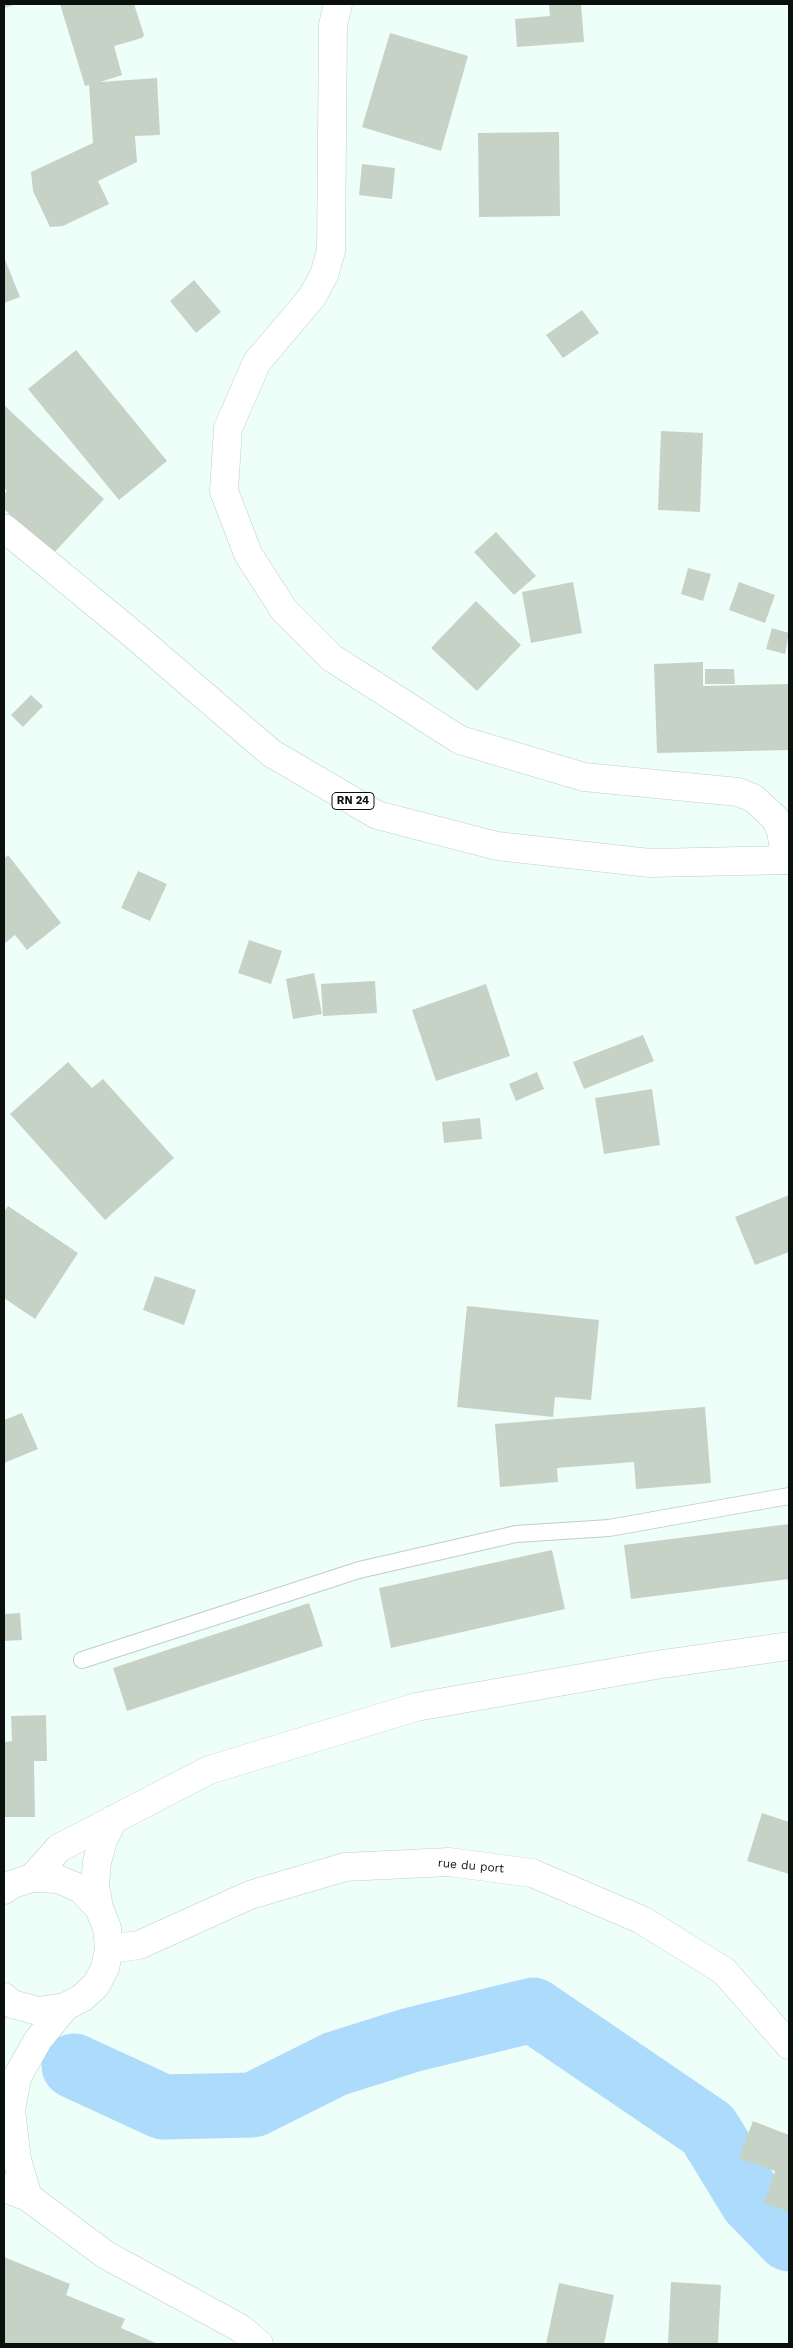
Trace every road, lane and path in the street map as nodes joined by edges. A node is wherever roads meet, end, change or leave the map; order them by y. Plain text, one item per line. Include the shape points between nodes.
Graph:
1 (338, 4) edge
2 (4, 528) edge
3 (788, 860) edge
4 (789, 1496) edge
5 (789, 1646) edge
6 (82, 1660) dead end
7 (114, 1819) junction
8 (32, 1878) junction
9 (4, 1890) edge
10 (99, 1908) junction
11 (109, 1949) junction
12 (4, 1997) edge
13 (65, 2008) junction
14 (789, 2045) edge
15 (16, 2193) edge
16 (259, 2344) edge

1 - 3 main road via 333,25 331,251 324,275 312,297 257,362 228,428 224,491 248,554 284,610 332,658 460,740 584,777 738,792 752,798 775,818
2 - 3 main road, RN 24 via 271,753 377,815 497,846 650,863
4 - 6 lane via 609,1528 516,1534 358,1570
5 - 7 main road via 656,1665 416,1707 209,1770
7 - 8 main road via 59,1848
7 - 10 main road via 103,1840 97,1862 95,1885
8 - 9 main road
8 - 10 main road via 58,1879 81,1889
10 - 11 main road via 107,1928
11 - 13 main road via 105,1968 96,1985
11 - 14 main road, rue du port via 139,1945 250,1895 345,1868 449,1862 532,1873 642,1920 724,1971
12 - 13 main road via 12,2004 38,2011
13 - 15 main road via 38,2040 17,2078 11,2110 17,2160
15 - 16 main road via 106,2255 240,2328

